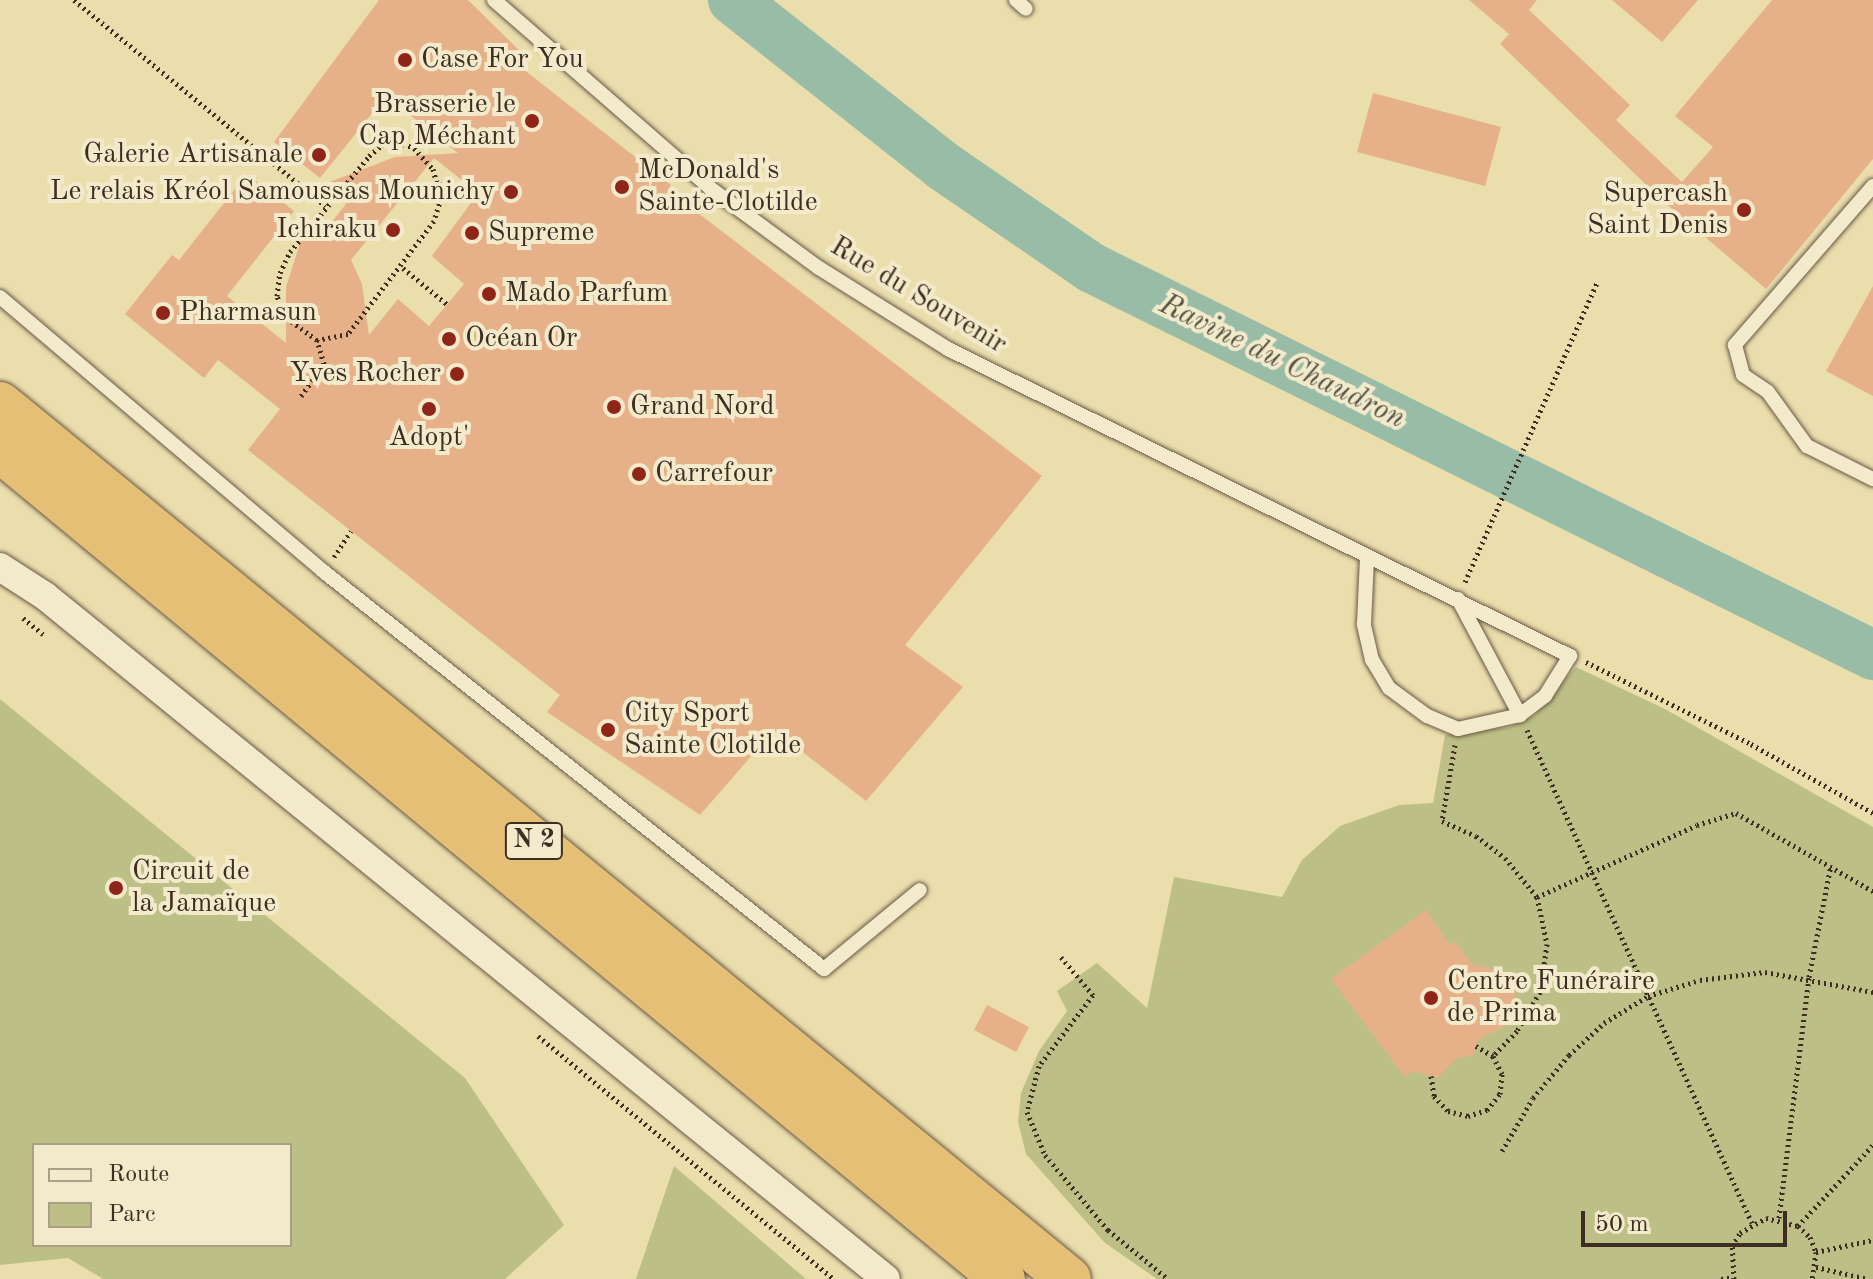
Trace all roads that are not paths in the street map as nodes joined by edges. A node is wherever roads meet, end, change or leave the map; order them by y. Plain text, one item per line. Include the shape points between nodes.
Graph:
1 (494, 0) edge
2 (1873, 186) edge
3 (0, 297) edge
4 (0, 404) edge
5 (0, 450) edge
6 (1873, 479) edge
7 (1367, 558) junction
8 (0, 567) edge
9 (1458, 598) junction
10 (1520, 715) junction
11 (920, 890) dead end
12 (886, 1279) edge
13 (1003, 1279) edge
14 (1069, 1279) edge

1 - 7 lane, Rue du Souvenir via 710,188 819,268 948,349 1041,399
2 - 6 lane via 1735,345 1743,375 1768,392 1807,446
3 - 11 lane via 323,571 824,969
4 - 14 highway, N 2
5 - 13 highway, N 2
7 - 9 lane, Rue du Souvenir
7 - 10 lane via 1362,600 1372,660 1389,688 1427,716 1458,729
8 - 12 street via 45,596
9 - 10 lane
9 - 10 lane, Rue du Souvenir via 1570,656 1545,696

